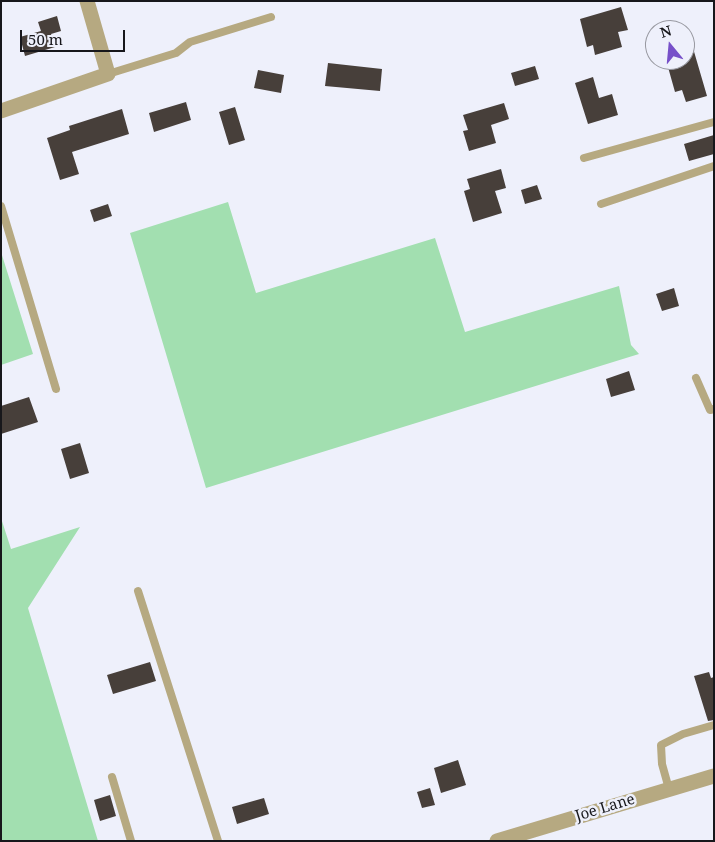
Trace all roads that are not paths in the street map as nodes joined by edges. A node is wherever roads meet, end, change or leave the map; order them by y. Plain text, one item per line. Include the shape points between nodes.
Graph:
1 (87, 1) edge
2 (271, 17) dead end
3 (108, 74) junction
4 (1, 111) edge
5 (714, 122) edge
6 (584, 158) dead end
7 (714, 166) edge
8 (601, 204) dead end
9 (1, 206) edge
10 (696, 378) dead end
11 (56, 388) dead end
12 (714, 409) edge
13 (138, 591) dead end
14 (714, 725) edge
15 (714, 776) edge
16 (112, 777) dead end
17 (669, 789) junction
18 (537, 835) edge
19 (131, 841) edge
20 (218, 841) edge
21 (497, 841) edge

1 - 3 street
2 - 3 lane via 190,42 176,54
3 - 4 street
5 - 6 lane
7 - 8 lane
9 - 11 lane
10 - 12 lane via 710,410
13 - 20 lane
14 - 17 lane via 661,745 660,756
15 - 17 street, Joe Lane
16 - 19 lane
17 - 18 street, Joe Lane
18 - 21 street, Joe Lane

